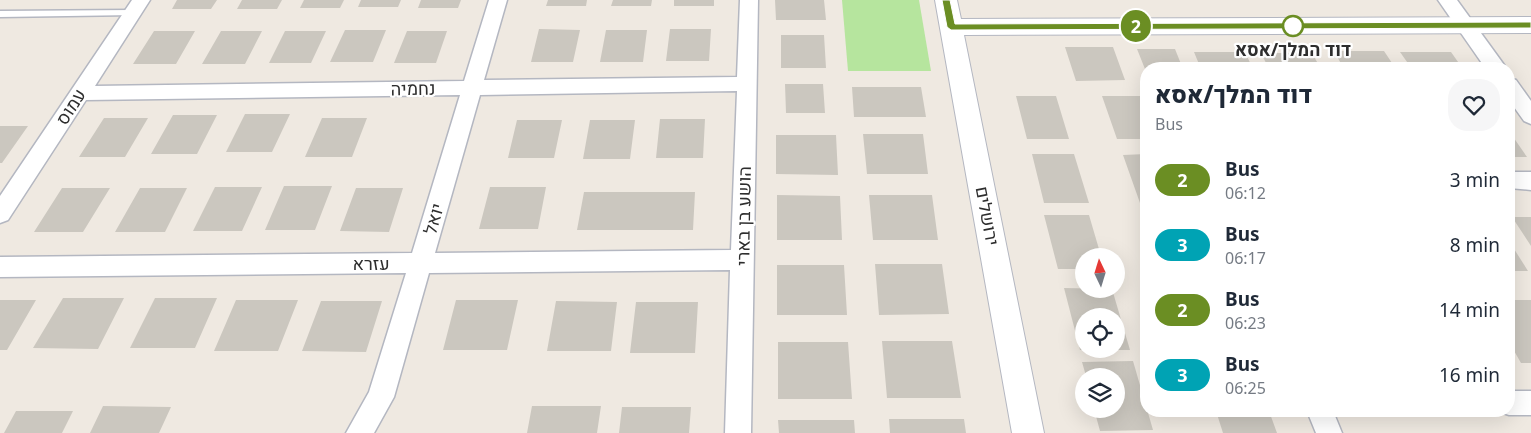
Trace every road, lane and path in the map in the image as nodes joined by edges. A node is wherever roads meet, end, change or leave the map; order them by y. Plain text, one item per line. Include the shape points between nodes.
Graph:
1 (498, 0) edge
2 (749, 0) edge
3 (946, 0) edge
4 (1446, 0) edge
5 (137, 7) edge
6 (0, 14) edge
7 (1465, 25) junction
8 (1531, 25) edge
9 (951, 27) junction
10 (1492, 62) edge
11 (747, 84) junction
12 (472, 88) junction
13 (1515, 93) edge
14 (80, 94) junction
15 (1531, 116) edge
16 (1515, 180) edge
17 (1531, 180) edge
18 (0, 214) edge
19 (742, 260) junction
20 (420, 263) junction
21 (0, 267) edge
22 (1515, 403) edge
23 (1531, 403) edge
24 (1322, 417) edge
25 (359, 433) edge
26 (738, 433) edge
27 (1028, 433) edge
28 (1329, 433) edge

1 - 12 street, יואל
2 - 11 street, הושע בן בארי
3 - 9 street, ירושלים
4 - 7 street
5 - 6 lane
5 - 14 street, עמוס
7 - 8 street
7 - 9 street
7 - 10 street
9 - 27 street, ירושלים
11 - 12 street, נחמיה
11 - 19 street, הושע בן בארי
12 - 14 street, נחמיה
12 - 20 street, יואל
13 - 15 street
14 - 18 street, עמוס
16 - 17 street
19 - 20 street, עזרא
19 - 26 street, הושע בן בארי
20 - 21 street, עזרא
20 - 25 street, יואל via 381,397
22 - 23 street
24 - 28 street

